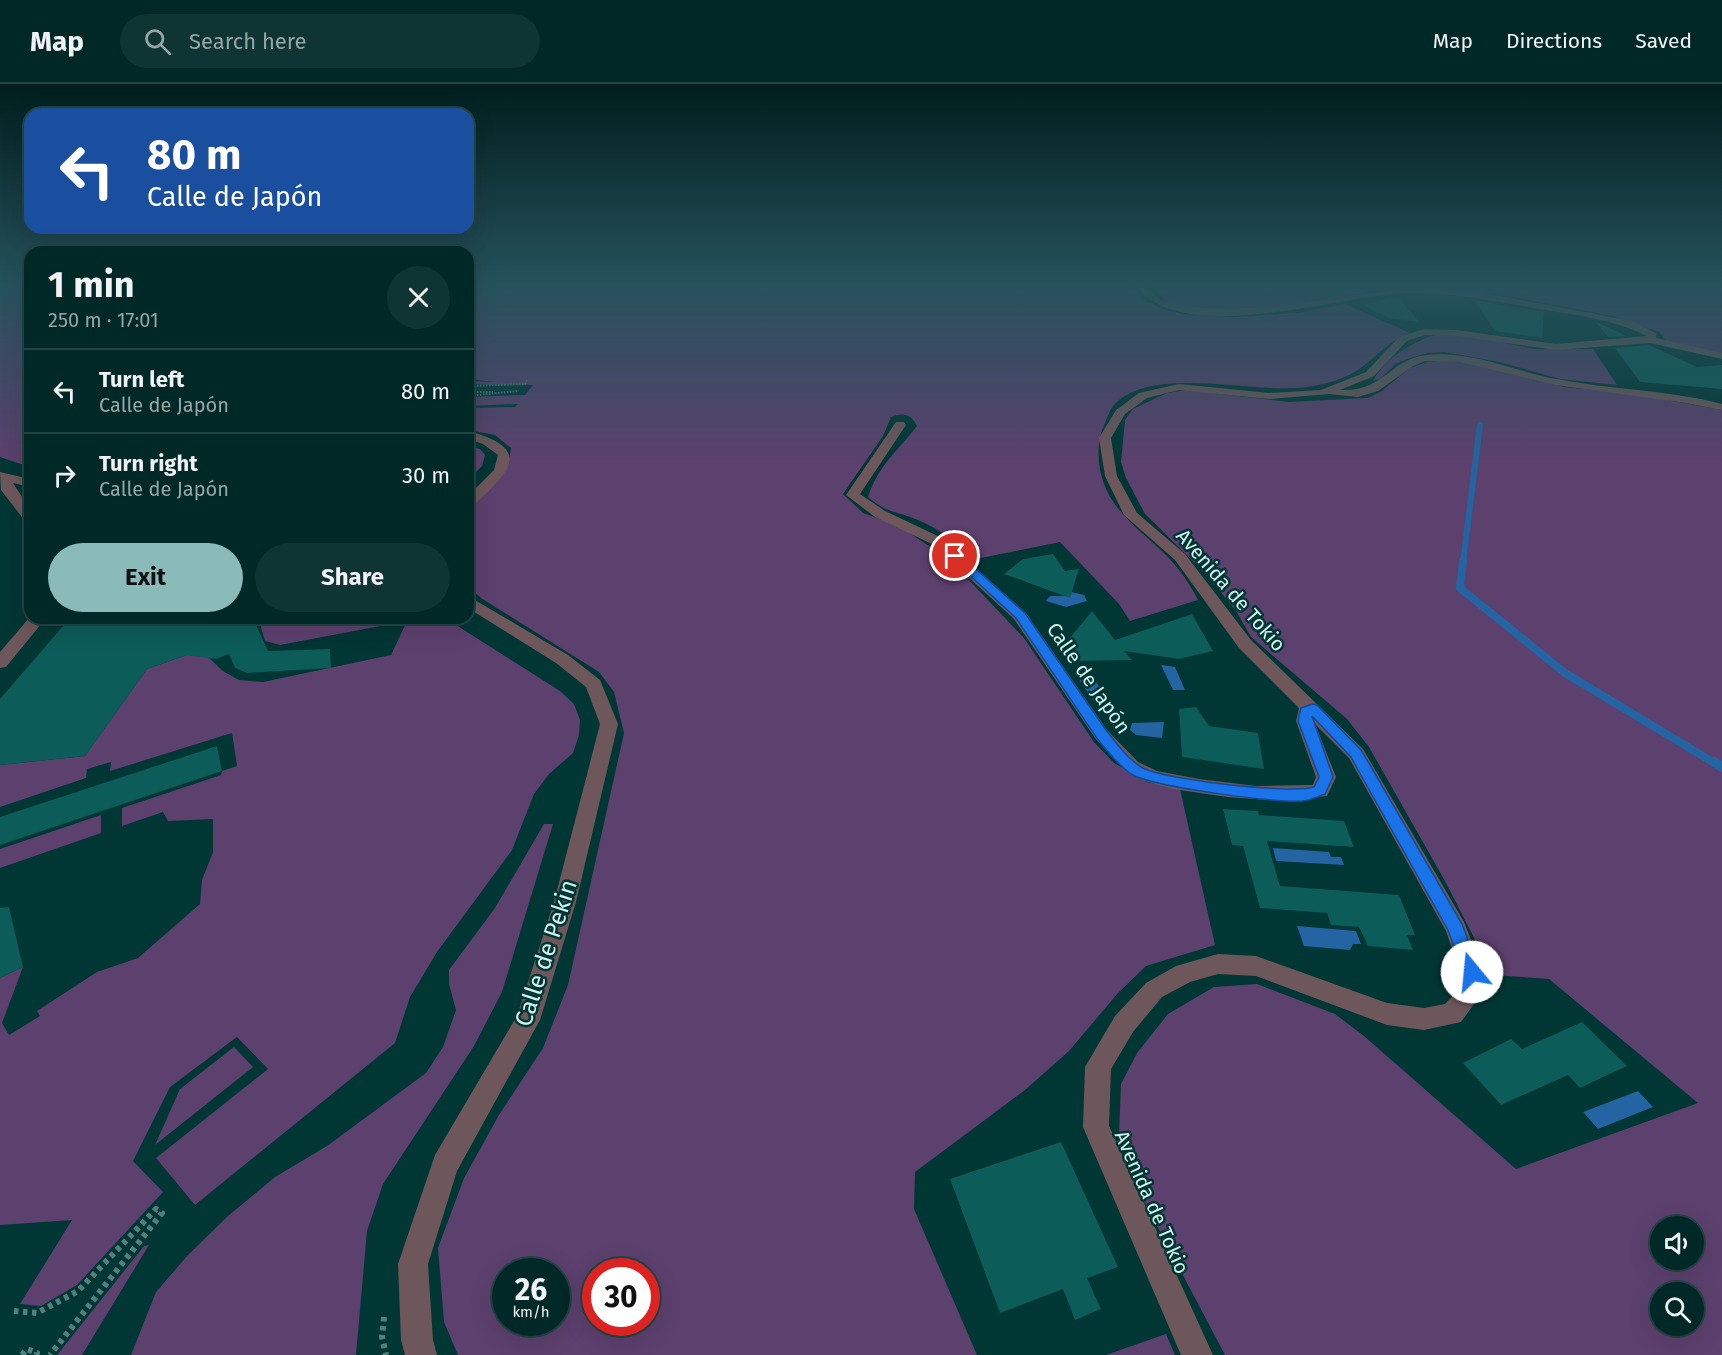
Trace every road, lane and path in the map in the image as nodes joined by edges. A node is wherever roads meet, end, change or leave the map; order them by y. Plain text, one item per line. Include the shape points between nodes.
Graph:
1 (1398, 344) edge
2 (1537, 344) edge
3 (1592, 344) edge
4 (1668, 344) edge
5 (1722, 357) edge
6 (527, 380) dead end
7 (474, 386) edge
8 (518, 391) dead end
9 (474, 392) edge
10 (492, 392) junction
11 (1323, 393) junction
12 (474, 395) edge
13 (1722, 407) edge
14 (900, 425) dead end
15 (474, 437) edge
16 (2, 477) edge
17 (24, 482) edge
18 (474, 497) edge
19 (24, 510) edge
20 (474, 605) edge
21 (33, 624) edge
22 (0, 663) edge
23 (1312, 708) junction
24 (386, 1306) dead end
25 (14, 1311) dead end
26 (22, 1355) edge
27 (36, 1355) edge
28 (50, 1355) edge
29 (386, 1355) edge
30 (422, 1355) edge
31 (1197, 1355) edge

1 - 11 street, Avenida de Tokio via 1371,374
2 - 3 street, Avenida de Tokio
4 - 5 street
6 - 7 path via 525,384
8 - 10 path
9 - 10 path
10 - 12 path
11 - 13 street via 1366,392 1423,358 1456,358 1552,381 1654,393
11 - 23 street, Avenida de Tokio via 1269,396 1204,388 1160,390 1130,402 1105,438 1111,476 1131,516 1180,557 1245,644
14 - 23 street, Calle de Japón via 853,495 880,514 937,541 1020,616 1101,734 1137,771 1160,779 1274,795 1320,791 1326,777 1305,721 1306,711
15 - 18 street via 494,442 505,456 502,467
16 - 17 street
16 - 19 street
20 - 30 street, Calle de Pekin via 562,659 594,684 609,724 565,902 528,1020 445,1165 413,1264 417,1340
21 - 22 street
23 - 31 street, Avenida de Tokio via 1356,754 1466,950 1472,972 1467,997 1452,1014 1424,1019 1388,1014 1256,966 1218,964 1184,973 1154,990 1124,1024 1098,1067 1096,1127
24 - 29 path via 382,1338
25 - 28 path via 37,1313 78,1292 156,1209 162,1213
26 - 27 path via 27,1349

